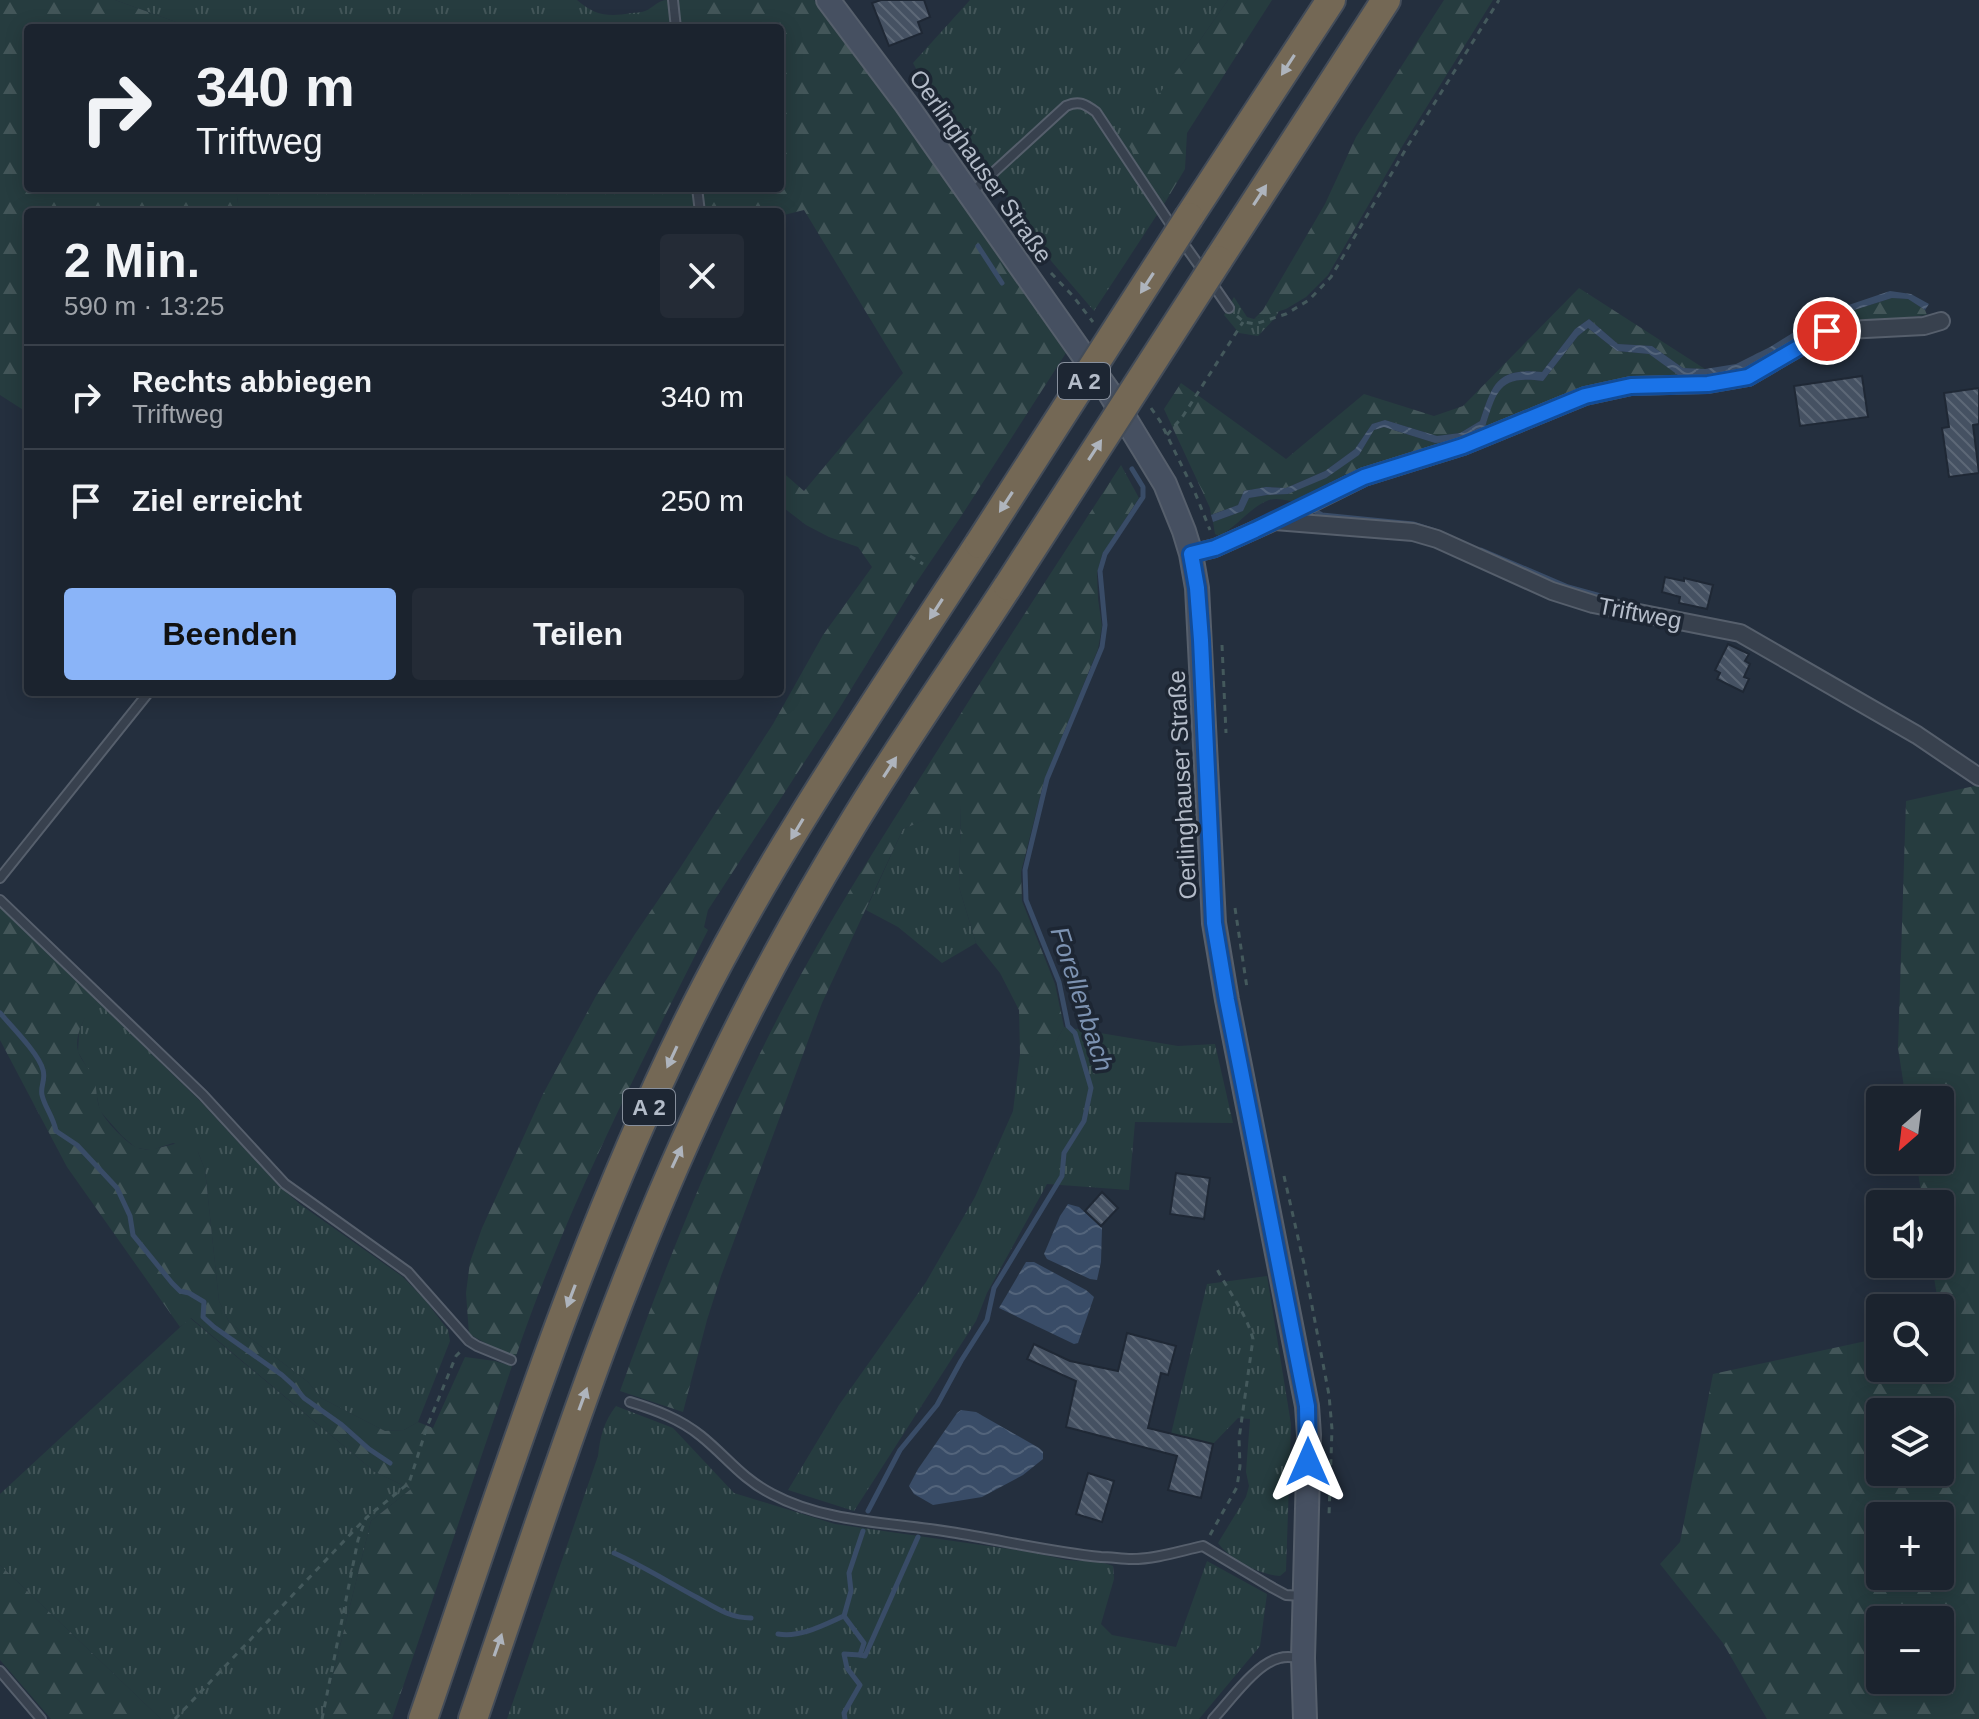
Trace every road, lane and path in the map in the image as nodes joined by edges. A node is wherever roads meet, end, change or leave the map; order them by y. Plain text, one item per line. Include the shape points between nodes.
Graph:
1 (673, 0) edge
2 (828, 0) edge
3 (1331, 0) edge
4 (1386, 0) edge
5 (1499, 0) edge
6 (676, 24) edge
7 (970, 194) junction
8 (1229, 308) joint
9 (1941, 321) dead end
10 (1244, 322) junction
11 (1167, 435) dead end
12 (1275, 521) junction
13 (1191, 554) junction
14 (910, 556) dead end
15 (923, 564) dead end
16 (146, 696) edge
17 (1979, 777) edge
18 (0, 878) edge
19 (0, 900) edge
20 (1215, 1265) dead end
21 (469, 1341) junction
22 (511, 1360) dead end
23 (630, 1402) dead end
24 (366, 1518) junction
25 (1203, 1546) junction
26 (1304, 1596) junction
27 (1303, 1658) junction
28 (0, 1671) edge
29 (41, 1719) edge
30 (175, 1719) edge
31 (322, 1719) edge
32 (423, 1719) edge
33 (473, 1719) edge
34 (1213, 1719) edge
35 (1305, 1719) edge

1 - 6 lane
2 - 7 main road, Oerlinghauser Straße
3 -> 32 highway, A 2, bridge via 849,744 766,879 687,1025 625,1158 555,1338
33 -> 4 highway, A 2, bridge via 630,1270 667,1180 775,957 853,823
5 - 10 path via 1331,277 1286,314 1255,324
7 - 8 lane via 1066,106 1084,103 1096,112
7 - 13 main road, Oerlinghauser Straße via 1141,442 1165,484
8 - 10 path
9 - 12 street, Triftweg via 1827,331 1748,377 1631,386 1585,396 1463,446 1364,477
10 - 11 path
12 - 13 street, Triftweg
12 - 17 street, Triftweg via 1413,532 1593,604 1740,633 1866,704
13 - 26 main road, Oerlinghauser Straße via 1201,640 1214,923 1307,1406
14 - 15 path
16 - 18 lane
19 - 21 lane via 203,1095 285,1184 408,1272
20 - 25 path via 1253,1339 1237,1487
21 - 22 lane
21 - 24 path via 456,1356 409,1483
23 - 25 lane via 702,1436 748,1480 775,1496 832,1515 1131,1559
24 - 30 path
24 - 31 path
25 - 26 lane via 1286,1595
26 - 27 main road, Oerlinghauser Straße
27 - 34 lane via 1281,1657 1266,1664
27 - 35 main road, Oerlinghauser Straße
28 - 29 lane

